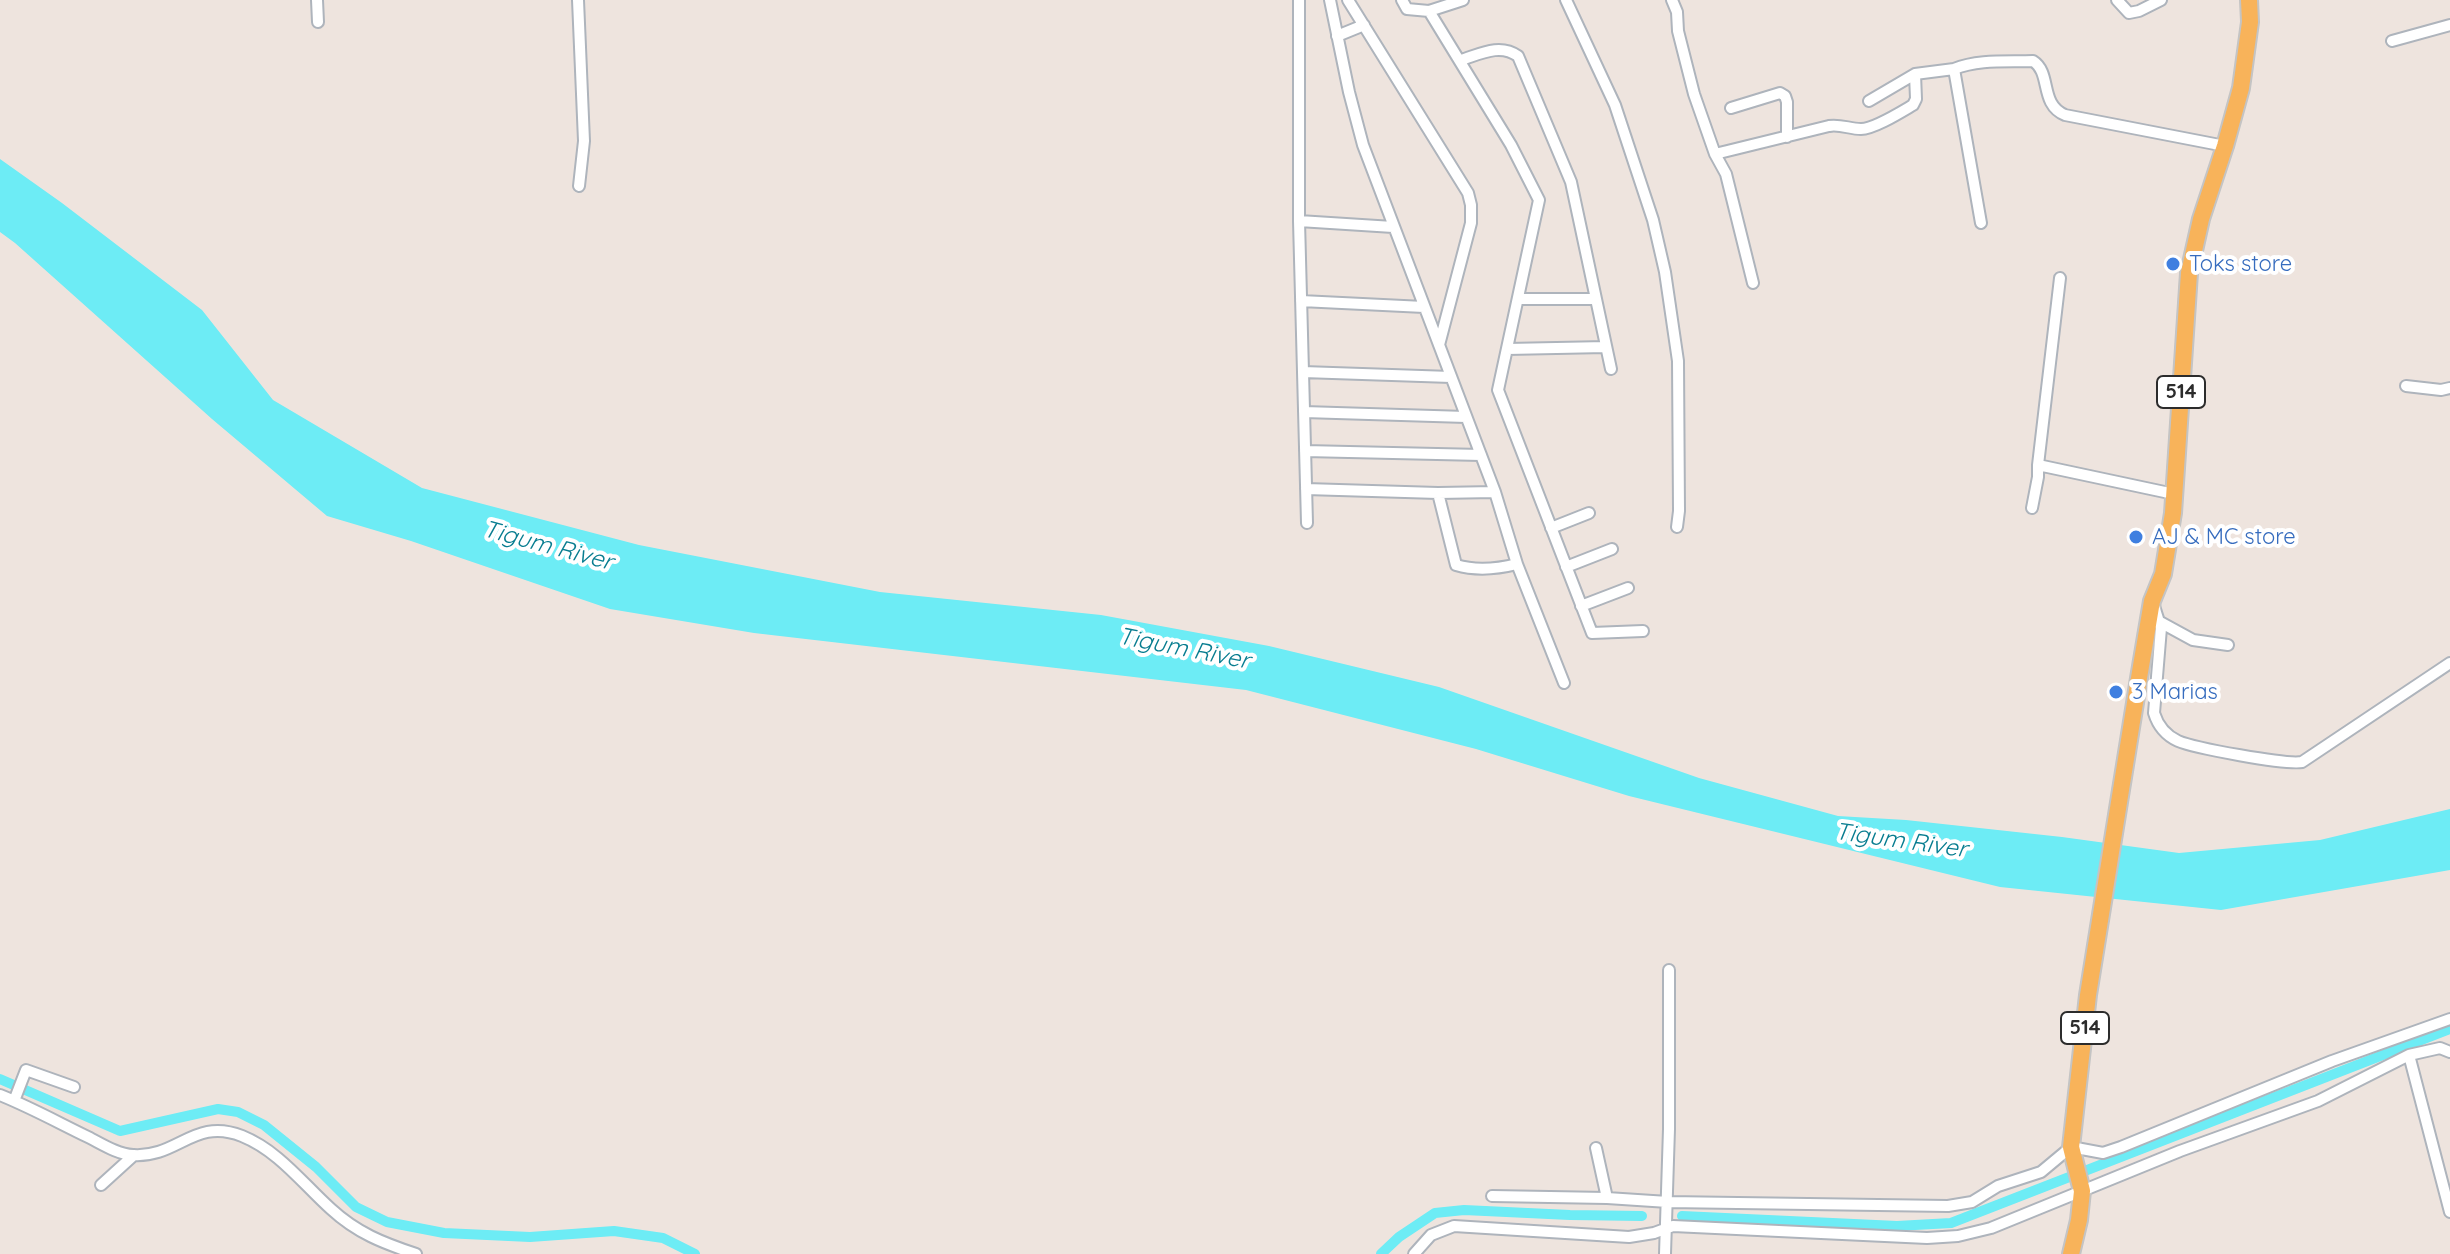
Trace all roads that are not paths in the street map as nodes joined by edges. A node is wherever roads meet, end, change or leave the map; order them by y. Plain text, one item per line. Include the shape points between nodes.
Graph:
1 (317, 0) edge
2 (578, 0) edge
3 (1299, 0) edge
4 (1330, 0) edge
5 (1348, 0) edge
6 (1402, 0) edge
7 (1463, 0) edge
8 (1566, 0) edge
9 (1672, 0) edge
10 (2117, 0) edge
11 (2161, 0) edge
12 (2249, 0) edge
13 (1429, 11) junction
14 (318, 22) dead end
15 (1364, 25) junction
16 (2450, 25) edge
17 (1337, 36) junction
18 (2392, 41) dead end
19 (1461, 60) junction
20 (1954, 69) junction
21 (1915, 74) junction
22 (1869, 101) dead end
23 (1731, 108) dead end
24 (1787, 137) junction
25 (2225, 146) junction
26 (1715, 154) junction
27 (579, 186) dead end
28 (1299, 221) junction
29 (1981, 223) dead end
30 (1393, 227) junction
31 (2060, 278) dead end
32 (1753, 283) dead end
33 (1518, 299) junction
34 (1596, 299) junction
35 (1301, 301) junction
36 (1424, 307) junction
37 (1439, 345) junction
38 (1606, 347) junction
39 (1507, 349) junction
40 (1611, 369) dead end
41 (1303, 372) junction
42 (1451, 377) junction
43 (2406, 386) dead end
44 (2450, 388) edge
45 (1304, 412) junction
46 (1466, 417) junction
47 (1305, 451) junction
48 (1481, 455) junction
49 (2038, 465) junction
50 (1306, 489) junction
51 (1495, 492) junction
52 (1438, 493) junction
53 (2174, 494) junction
54 (2032, 508) dead end
55 (1589, 513) dead end
56 (1307, 523) dead end
57 (1677, 527) dead end
58 (1551, 528) junction
59 (1612, 549) dead end
60 (1517, 564) junction
61 (1566, 567) junction
62 (1628, 588) dead end
63 (2152, 601) junction
64 (1581, 606) junction
65 (2160, 622) junction
66 (1643, 631) dead end
67 (2228, 645) dead end
68 (2450, 663) edge
69 (1564, 683) dead end
70 (1669, 970) dead end
71 (2450, 1019) edge
72 (2447, 1048) edge
73 (2409, 1055) junction
74 (74, 1087) dead end
75 (0, 1095) edge
76 (15, 1096) junction
77 (1596, 1148) dead end
78 (2070, 1150) junction
79 (134, 1155) junction
80 (101, 1185) dead end
81 (2081, 1189) junction
82 (1492, 1196) dead end
83 (1607, 1198) junction
84 (1668, 1202) junction
85 (2450, 1212) edge
86 (1667, 1228) junction
87 (416, 1254) edge
88 (1414, 1254) edge
89 (1665, 1254) edge
90 (2071, 1254) edge

1 - 14 street
2 - 27 street via 584,141
3 - 28 street
4 - 17 street
5 - 15 street
6 - 13 street via 1407,9
7 - 13 street
8 - 57 street via 1615,105 1665,272 1678,361
9 - 26 street via 1694,94
10 - 11 street via 2129,13
12 - 25 main road, 514 via 2241,88
13 - 19 street
15 - 17 street
15 - 37 street via 1471,205 1471,223
16 - 18 street
17 - 30 street via 1363,145
19 - 33 street via 1539,200
19 - 34 street via 1494,49 1518,56 1571,182
20 - 21 street
20 - 25 street via 1983,62 2033,61 2057,112
20 - 29 street
21 - 22 street
21 - 24 street via 1916,99 1906,110 1868,128 1837,125
23 - 24 street via 1780,93 1787,102
24 - 26 street
25 - 53 main road, 514 via 2189,273
26 - 32 street via 1726,174
28 - 30 street
28 - 35 street
30 - 36 street
31 - 49 street
33 - 34 street
33 - 39 street
34 - 38 street
35 - 36 street
35 - 41 street
36 - 37 street
37 - 42 street
38 - 39 street
38 - 40 street
39 - 58 street via 1498,390
41 - 42 street
41 - 45 street
42 - 46 street
43 - 44 street
45 - 46 street
45 - 47 street
46 - 48 street
47 - 48 street
47 - 50 street
48 - 51 street
49 - 53 street
49 - 54 street
50 - 52 street
50 - 56 street
51 - 52 street
51 - 60 street
52 - 60 street via 1456,565 1496,569
53 - 63 main road, 514 via 2163,574
55 - 58 street
58 - 61 street
59 - 61 street
60 - 69 street
61 - 64 street
62 - 64 street
63 - 65 street
63 - 78 main road, 514 via 2102,903
64 - 66 street via 1592,633
65 - 67 street via 2193,640
65 - 68 street via 2154,713 2158,725 2179,741 2280,762 2314,756
70 - 84 street
71 - 78 street via 2112,1150
72 - 73 street
73 - 81 street via 2318,1101
73 - 85 street
74 - 76 street via 29,1070
75 - 76 street
76 - 79 street via 106,1146
77 - 83 street
78 - 81 main road, 514
78 - 84 street via 2041,1172 1998,1186 1972,1202 1948,1206
79 - 80 street
79 - 87 street via 164,1150 210,1130 228,1131 271,1153 366,1236
81 - 86 street via 1991,1228 1958,1236
81 - 90 main road, 514
82 - 83 street
83 - 84 street
84 - 86 street
86 - 88 street via 1629,1237 1454,1226 1431,1235
86 - 89 street

